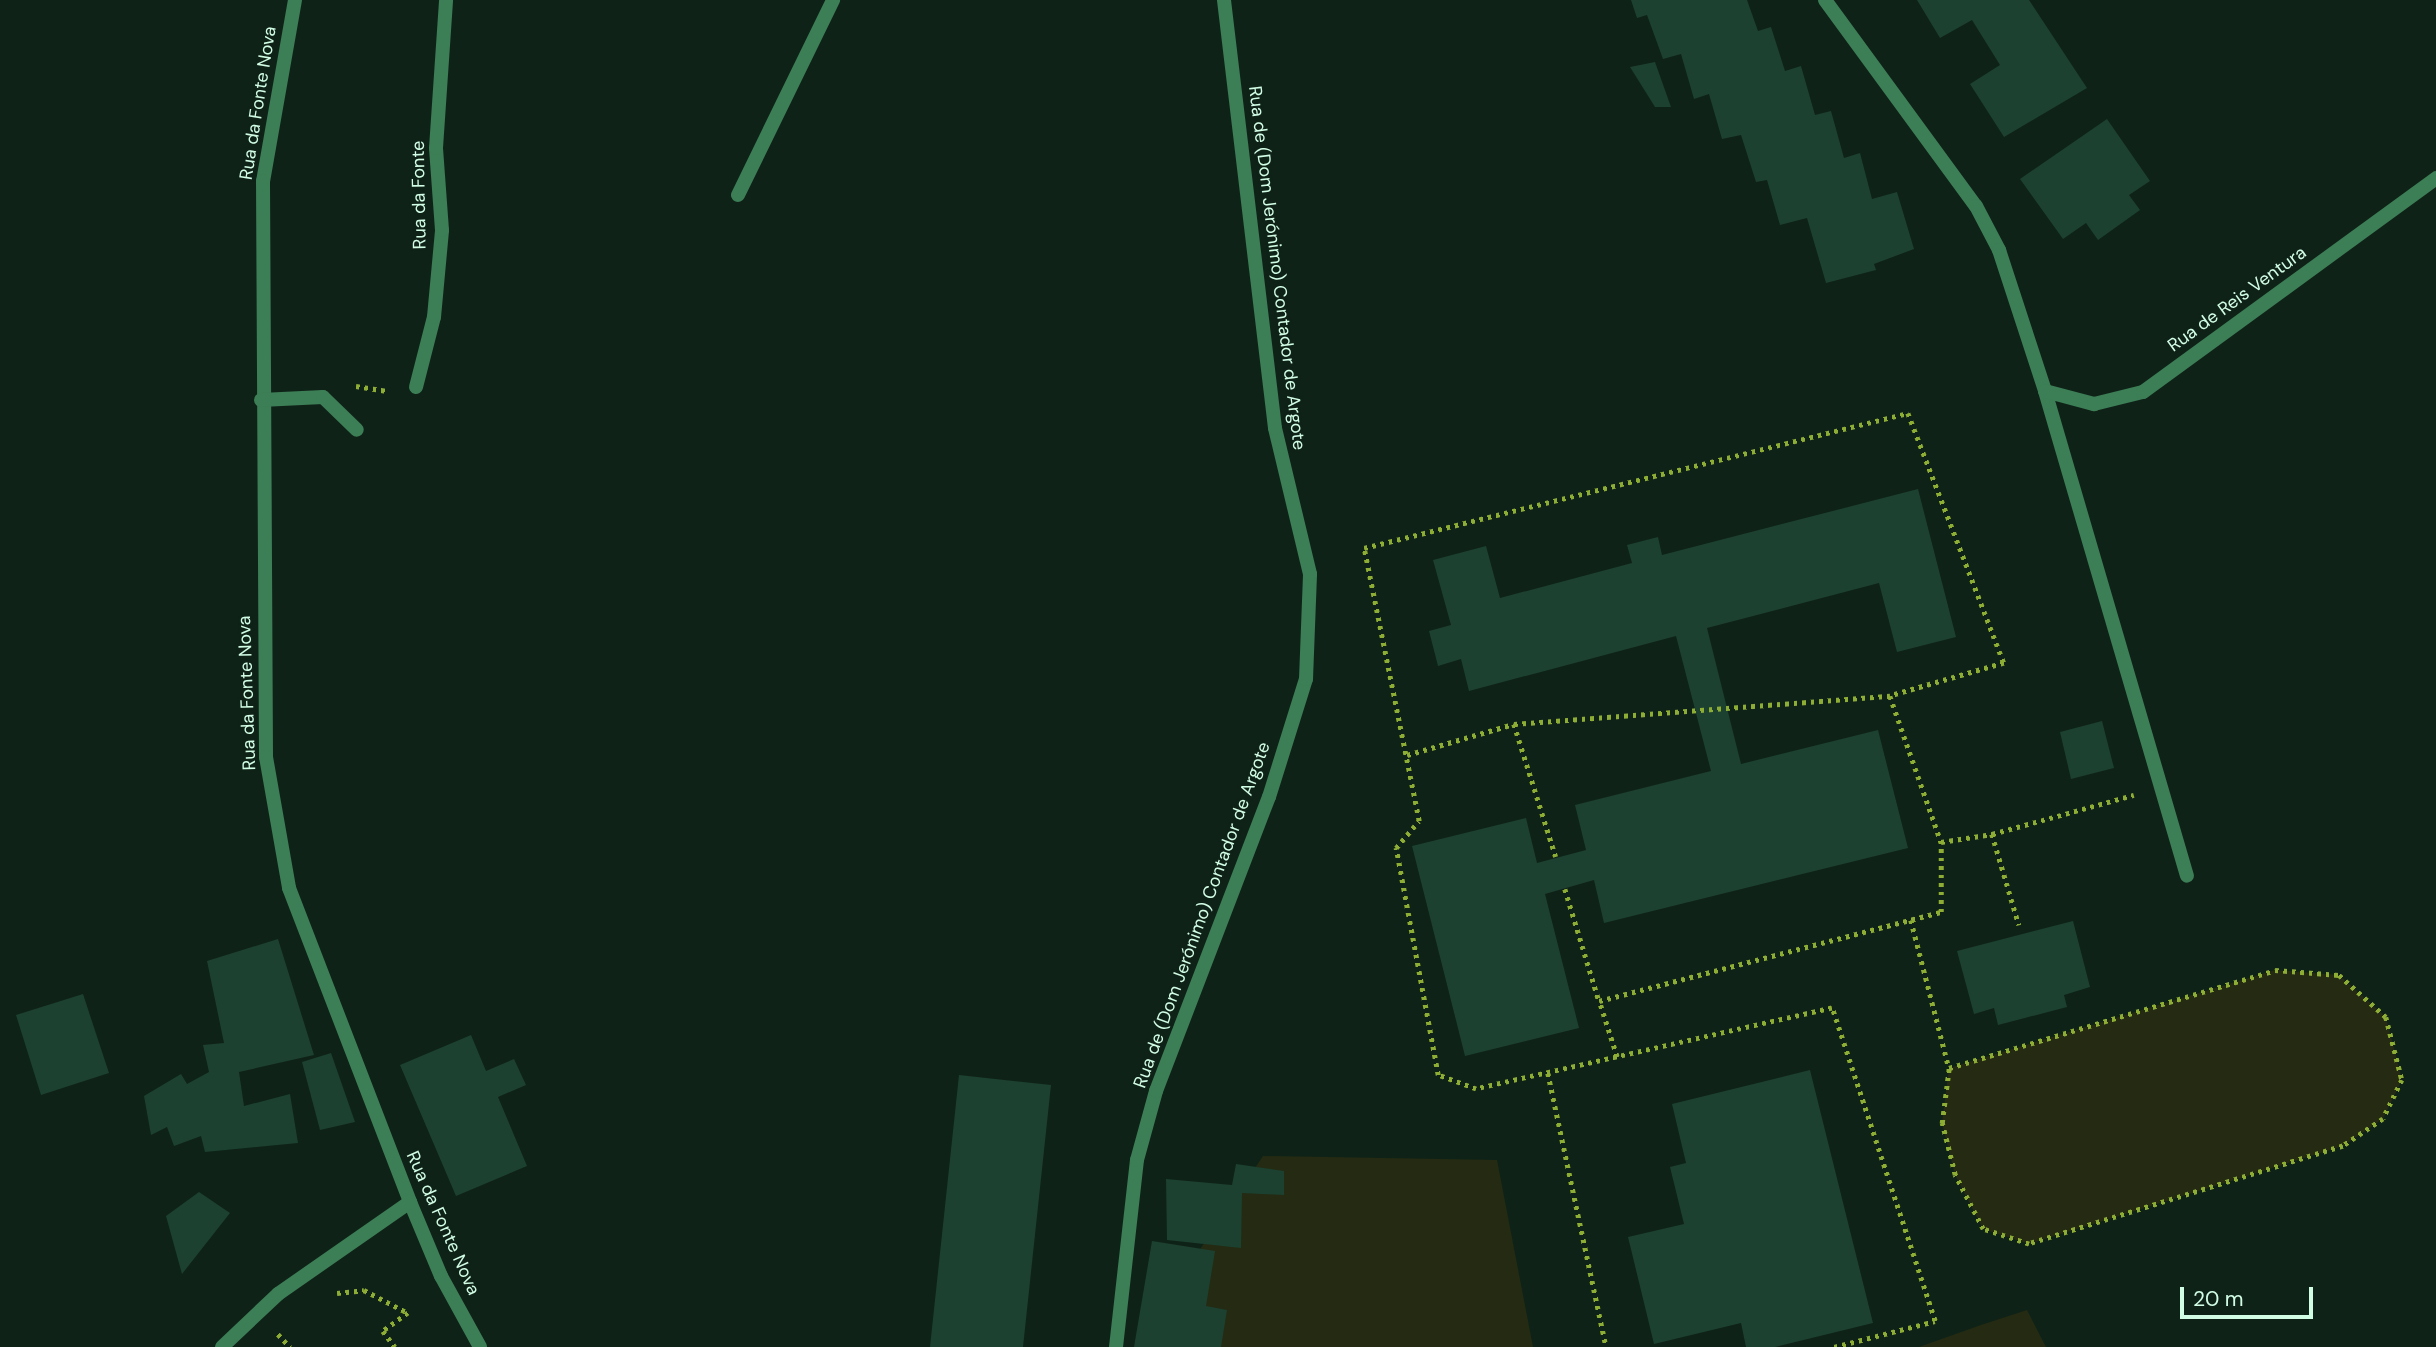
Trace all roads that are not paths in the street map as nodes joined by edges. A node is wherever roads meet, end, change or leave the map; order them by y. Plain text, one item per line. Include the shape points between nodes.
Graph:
1 (295, 0) edge
2 (446, 0) edge
3 (832, 0) edge
4 (1224, 0) edge
5 (1825, 0) edge
6 (2436, 178) edge
7 (738, 195) dead end
8 (416, 387) road end
9 (2045, 391) junction
10 (261, 400) junction
11 (357, 430) dead end
12 (2188, 876) dead end
13 (410, 1202) junction
14 (222, 1347) edge
15 (480, 1347) edge
16 (1116, 1347) edge

1 - 10 street, Rua da Fonte Nova via 263,181
2 - 8 street, Rua da Fonte via 436,148 442,230 433,317
3 - 7 street
4 - 16 street, Rua de (Dom Jerónimo) Contador de Argote via 1275,428 1310,574 1306,679 1269,797 1156,1091 1140,1148
5 - 9 street via 1976,206 1999,250
6 - 9 street, Rua de Reis Ventura via 2143,392 2094,404
9 - 12 street
10 - 11 street via 323,397
10 - 13 street, Rua da Fonte Nova via 266,757 287,875
13 - 14 street via 278,1294
13 - 15 street, Rua da Fonte Nova via 441,1276

